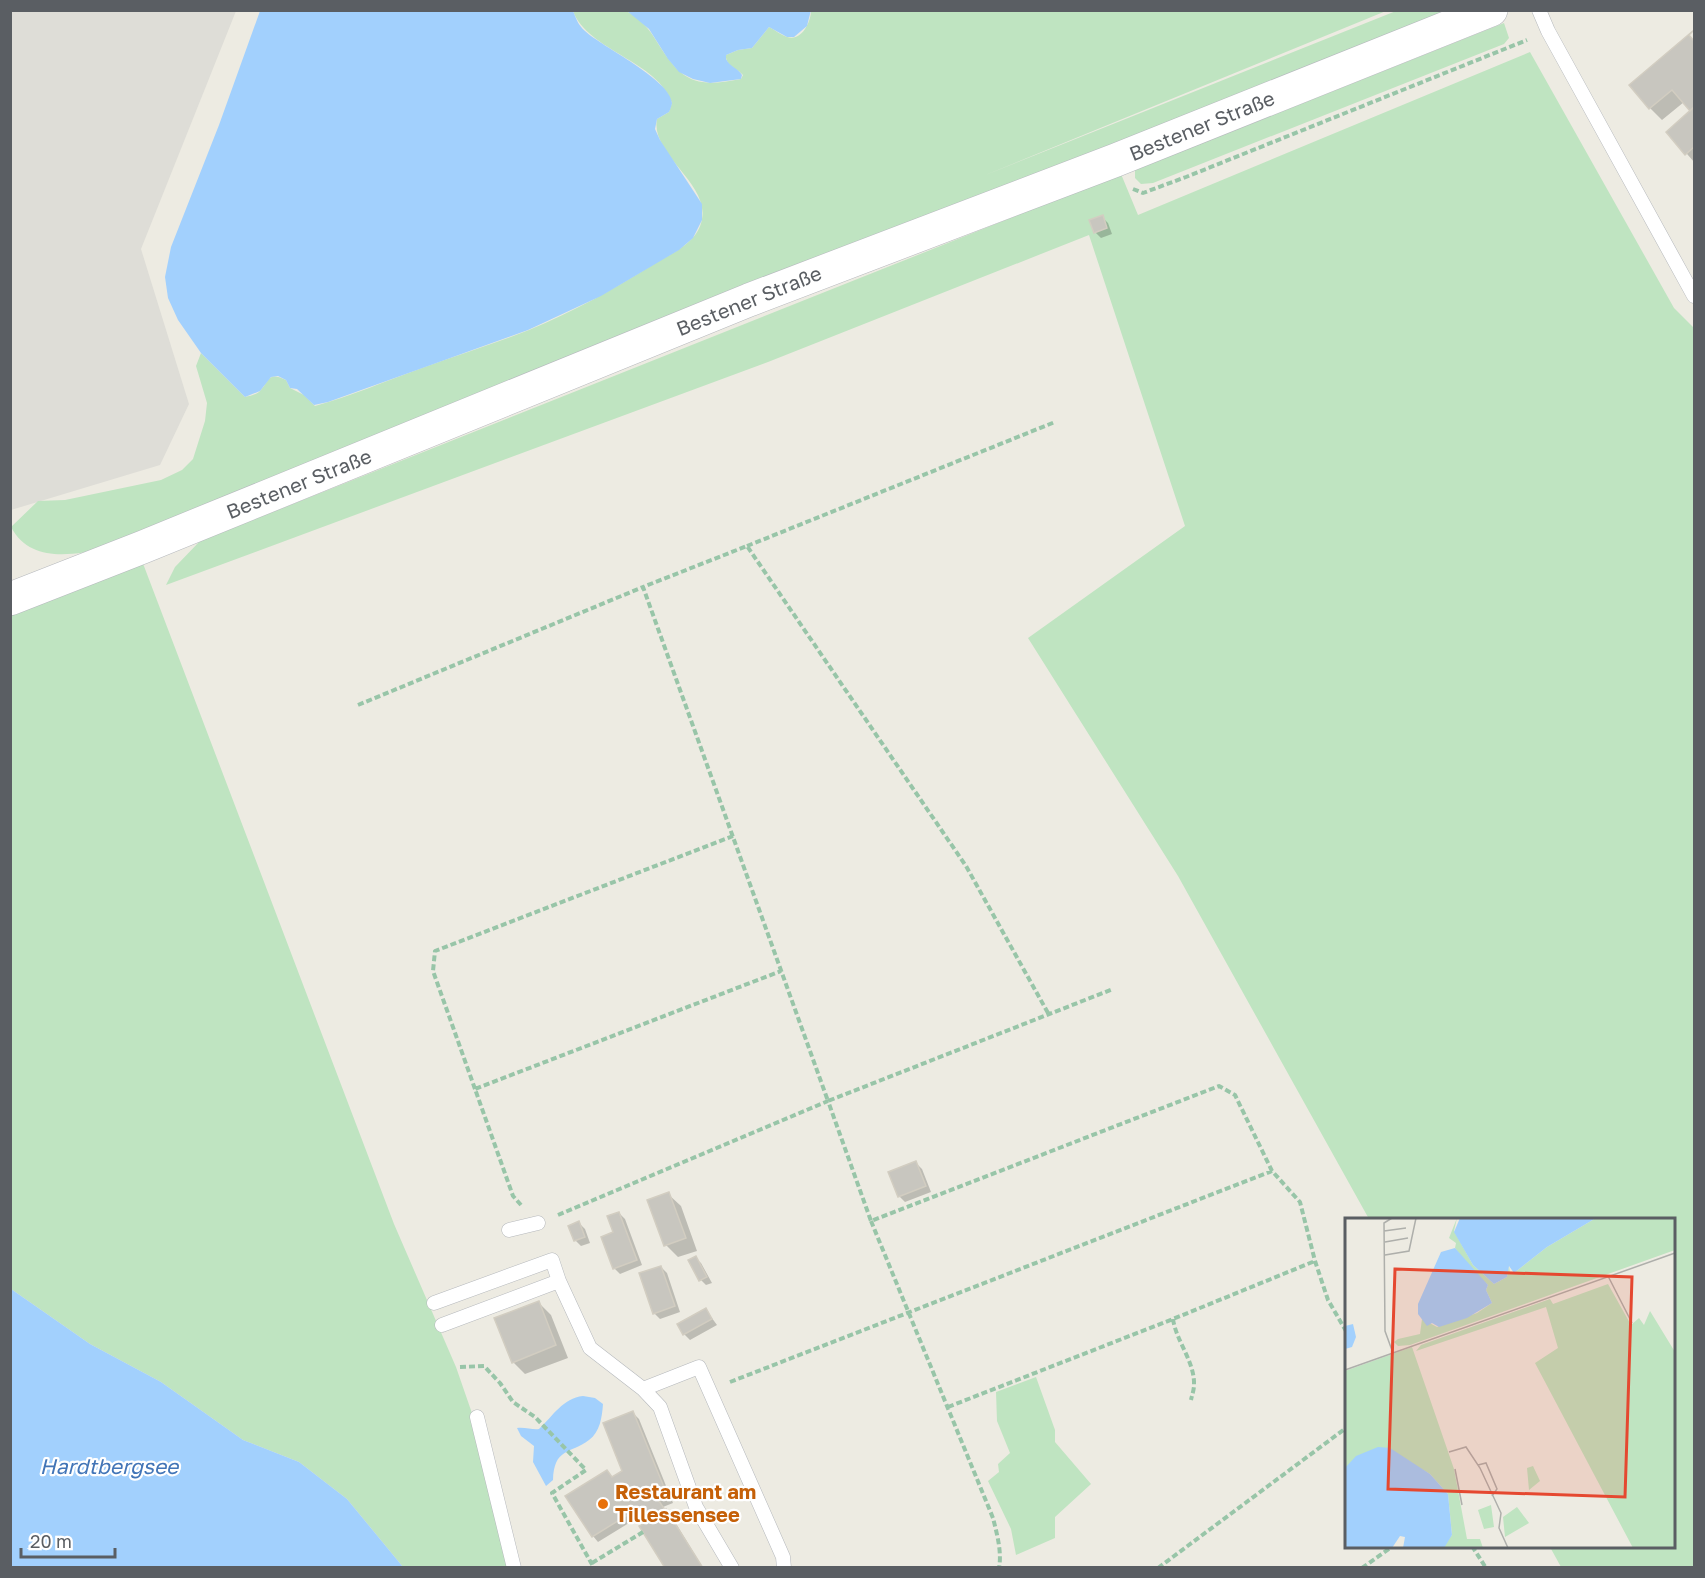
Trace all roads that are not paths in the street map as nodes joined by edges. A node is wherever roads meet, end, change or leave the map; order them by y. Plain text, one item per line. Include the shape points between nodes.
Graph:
1 (1491, 10) edge
2 (1539, 10) edge
3 (1695, 296) edge
4 (10, 599) edge
5 (538, 1223) road end
6 (509, 1230) dead end
7 (559, 1281) junction
8 (434, 1303) dead end
9 (442, 1325) dead end
10 (643, 1389) junction
11 (477, 1417) dead end
12 (514, 1568) edge
13 (732, 1568) edge
14 (784, 1568) edge

1 - 4 street, Bestener Straße via 1104,165 749,300
2 - 3 lane
5 - 6 lane
7 - 8 lane via 552,1260
7 - 9 lane
7 - 10 lane via 590,1348
10 - 13 lane via 660,1407 696,1507
10 - 14 lane via 699,1367 783,1557
11 - 12 lane

